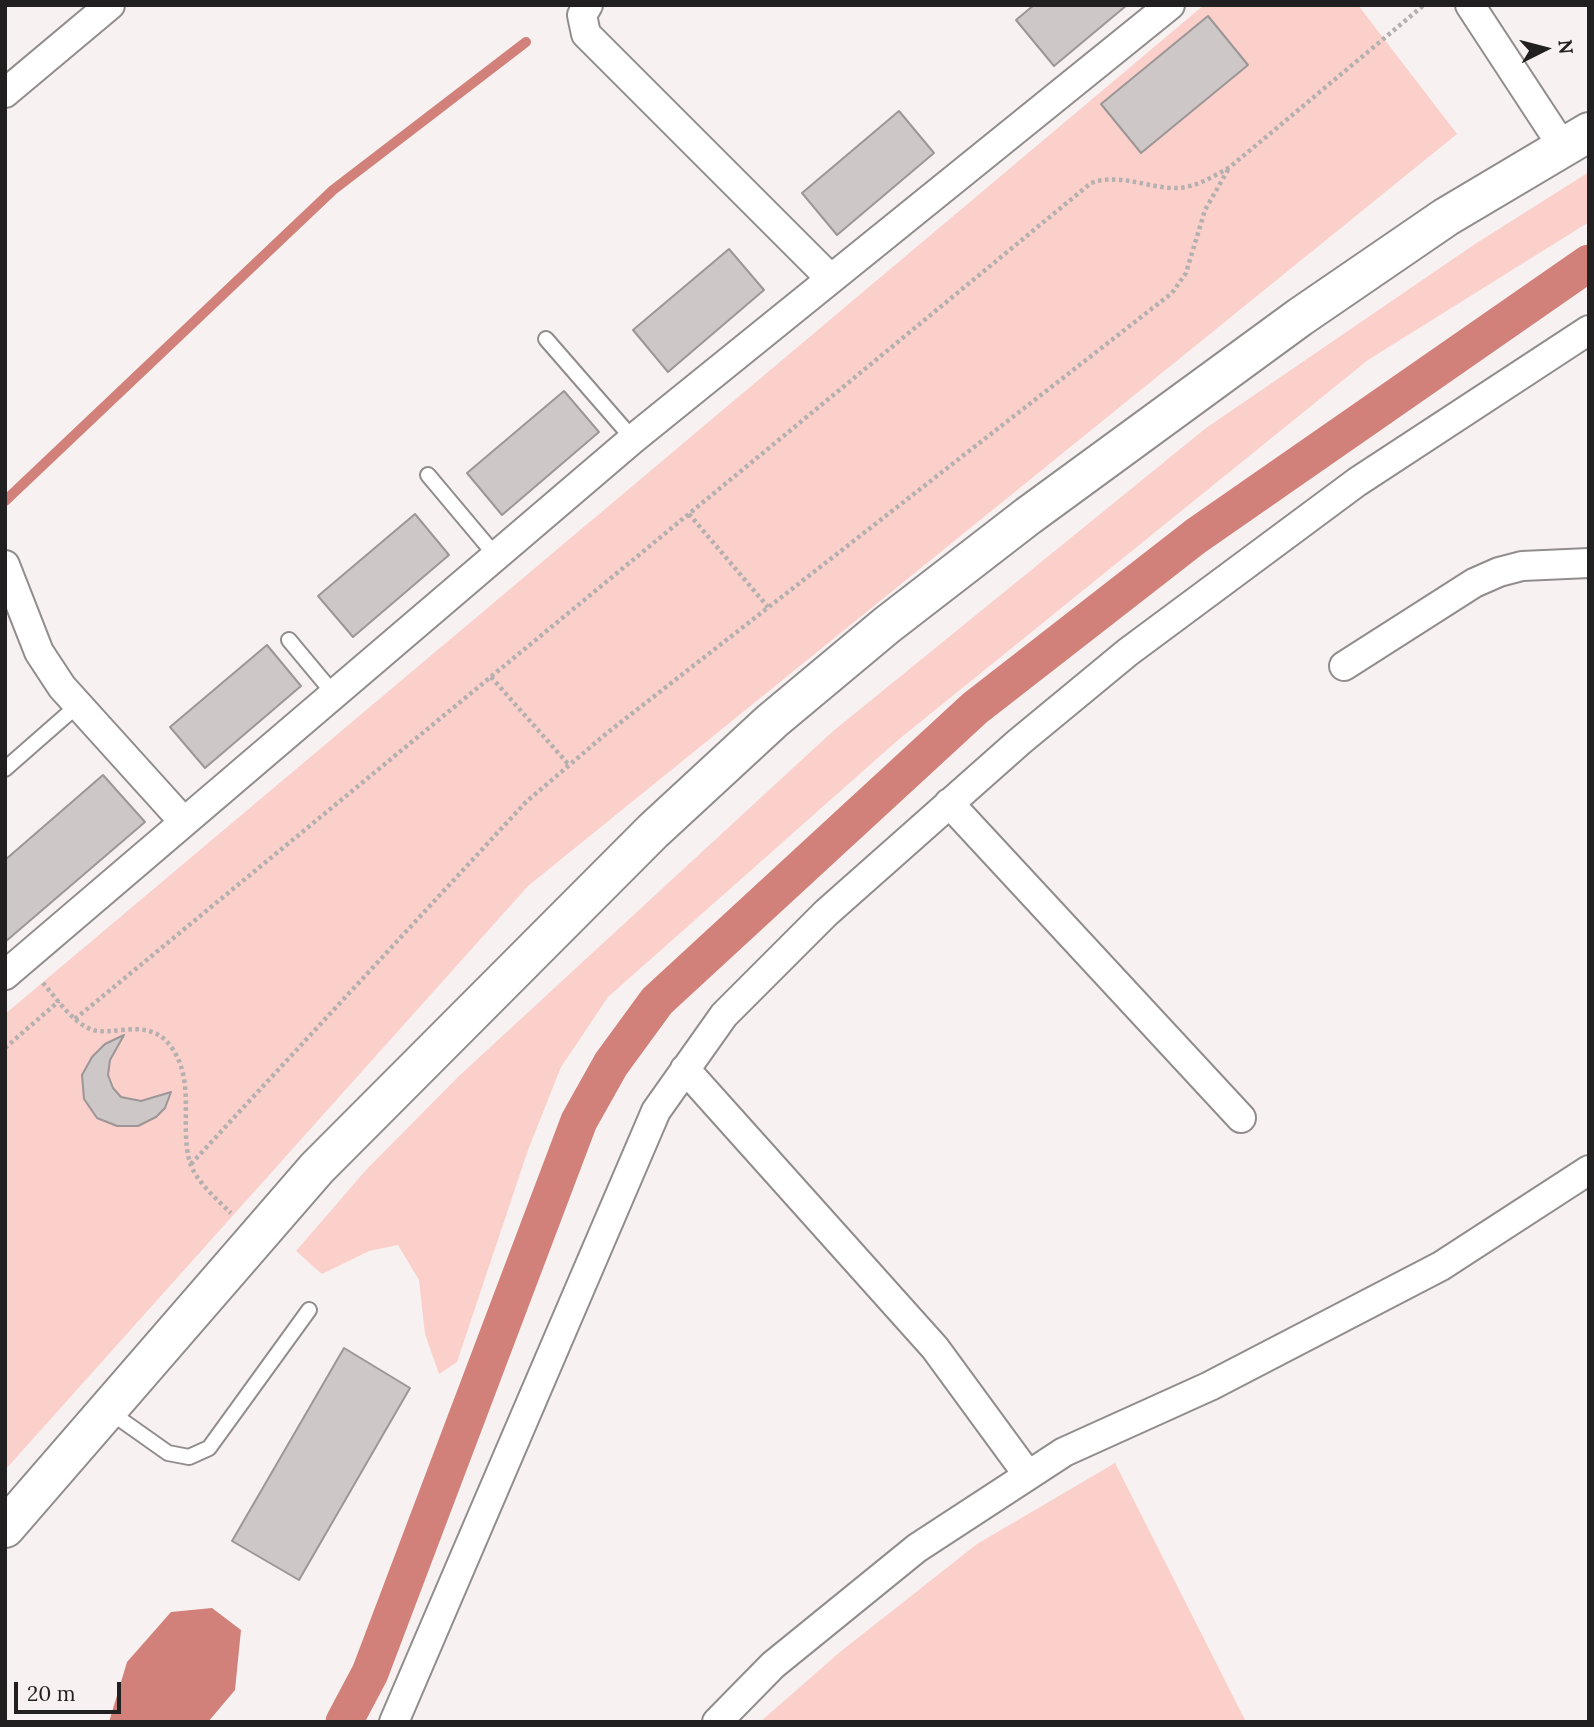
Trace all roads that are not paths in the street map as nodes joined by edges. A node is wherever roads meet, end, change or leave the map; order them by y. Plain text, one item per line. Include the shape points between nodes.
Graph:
1 (110, 5) edge
2 (588, 5) edge
3 (1170, 5) edge
4 (1470, 5) edge
5 (5, 93) edge
6 (1576, 139) edge
7 (831, 279) junction
8 (1589, 330) edge
9 (546, 339) dead end
10 (633, 439) junction
11 (428, 475) dead end
12 (496, 556) junction
13 (1589, 564) edge
14 (5, 565) edge
15 (289, 640) dead end
16 (1344, 666) dead end
17 (334, 694) junction
18 (78, 705) junction
19 (5, 769) edge
20 (949, 803) junction
21 (184, 822) junction
22 (14, 968) edge
23 (685, 1069) junction
24 (1241, 1118) dead end
25 (1589, 1170) edge
26 (309, 1310) dead end
27 (107, 1410) junction
28 (1028, 1475) junction
29 (5, 1528) edge
30 (394, 1722) edge
31 (717, 1722) edge

1 - 5 street
2 - 7 street via 582,15 586,34
3 - 7 street
4 - 6 street
6 - 27 main road via 1446,217 1300,317 1028,516 772,721 653,831 388,1094 317,1168
7 - 10 street
8 - 20 street via 1357,482 1128,652
9 - 10 lane
10 - 12 street
11 - 12 lane
12 - 17 street
13 - 16 street via 1522,566 1499,572 1474,583
14 - 18 street via 39,652
15 - 17 lane
17 - 21 street
18 - 19 lane
18 - 21 street
20 - 23 street via 826,913 724,1015
20 - 24 street
21 - 22 street
23 - 28 street via 935,1348
23 - 30 street via 656,1111 637,1152
25 - 28 street via 1441,1266 1210,1386 1064,1452
26 - 27 lane via 209,1448 189,1457 168,1453
27 - 29 main road
28 - 31 street via 917,1548 773,1665

